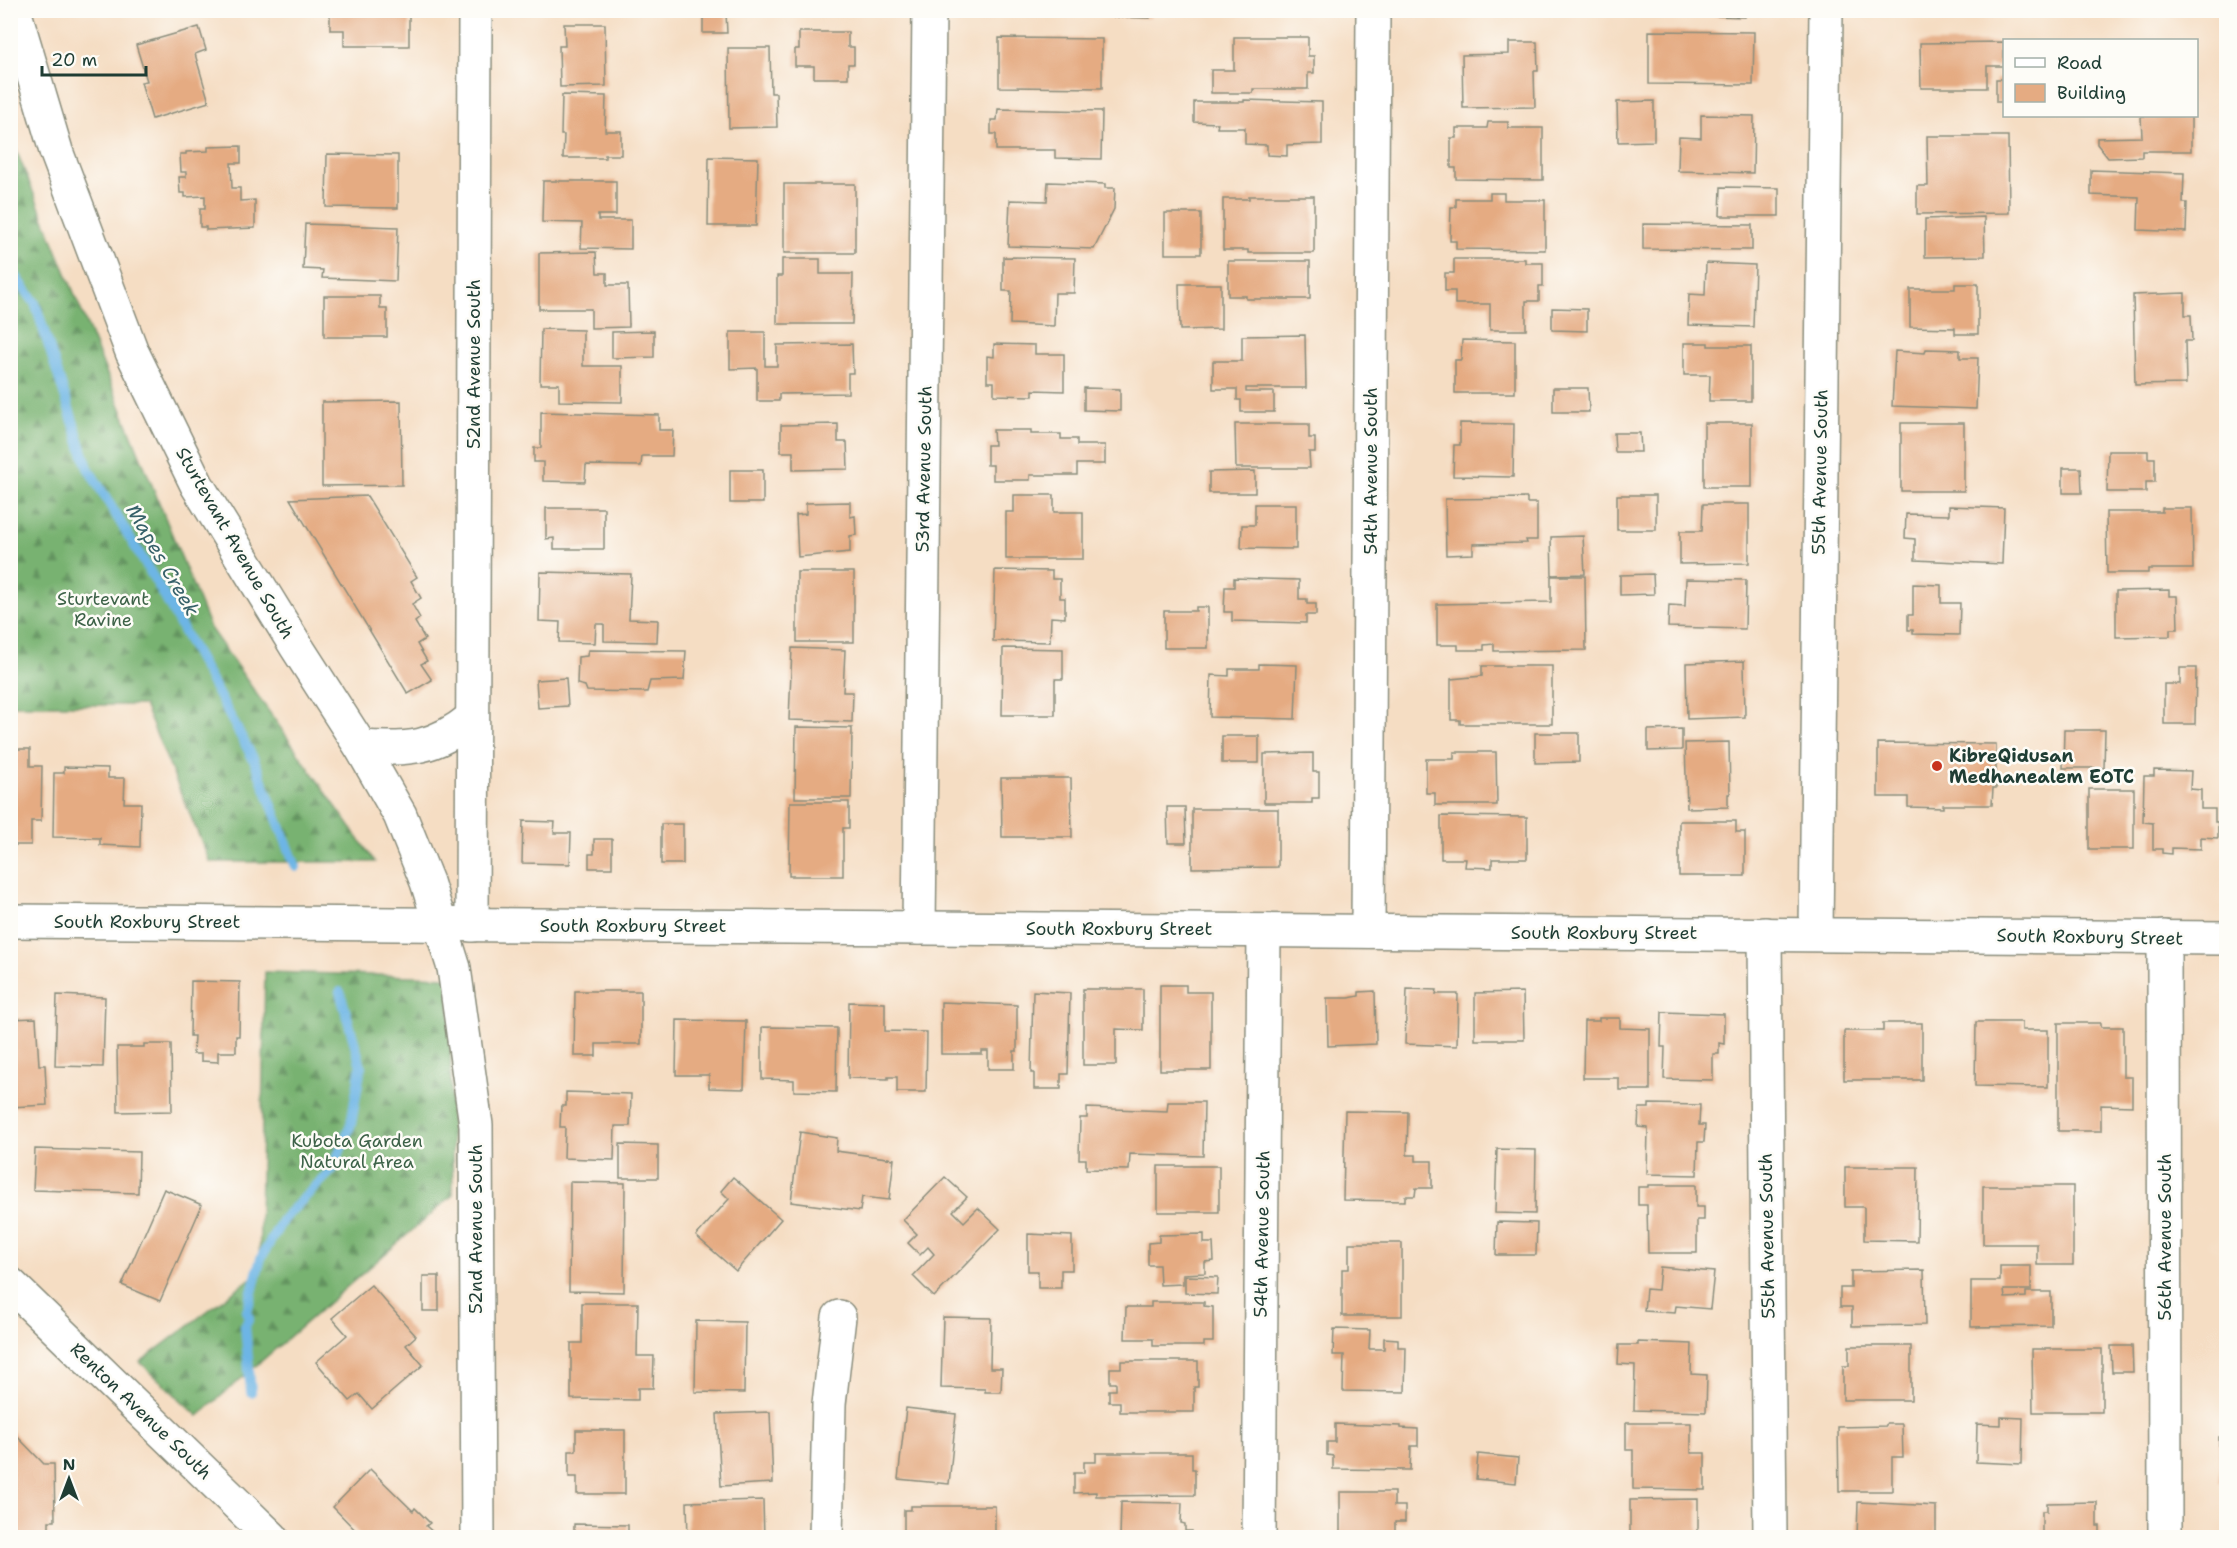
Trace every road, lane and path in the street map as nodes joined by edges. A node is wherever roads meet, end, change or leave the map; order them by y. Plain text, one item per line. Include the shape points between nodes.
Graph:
1 (14, 10) edge
2 (475, 10) edge
3 (929, 10) edge
4 (1373, 10) edge
5 (1826, 10) edge
6 (472, 718) junction
7 (361, 747) junction
8 (10, 921) edge
9 (440, 924) junction
10 (472, 925) junction
11 (919, 928) junction
12 (1264, 930) junction
13 (1368, 931) junction
14 (1816, 933) junction
15 (1765, 934) junction
16 (2164, 937) junction
17 (2226, 938) edge
18 (10, 1284) edge
19 (839, 1317) dead end
20 (272, 1538) edge
21 (478, 1538) edge
22 (826, 1538) edge
23 (1259, 1538) edge
24 (1770, 1538) edge
25 (2165, 1538) edge

1 - 7 street, Sturtevant Avenue South via 56,151 132,352 197,485
2 - 6 street, 52nd Avenue South
3 - 11 street, 53rd Avenue South
4 - 13 street, 54th Avenue South
5 - 14 street, 55th Avenue South
6 - 7 street via 452,734 426,745
6 - 10 street, 52nd Avenue South
7 - 9 street, Sturtevant Avenue South via 400,815
8 - 9 street, South Roxbury Street
9 - 10 street, South Roxbury Street
9 - 21 street, 52nd Avenue South via 454,968 476,1125
10 - 11 street, South Roxbury Street
11 - 12 street, South Roxbury Street
12 - 13 street, South Roxbury Street
12 - 23 street, 54th Avenue South
13 - 15 street, South Roxbury Street
14 - 15 street, South Roxbury Street
14 - 16 street, South Roxbury Street
15 - 24 street, 55th Avenue South
16 - 17 street, South Roxbury Street
16 - 25 street, 56th Avenue South
18 - 20 street, Renton Avenue South
19 - 22 street via 829,1404

